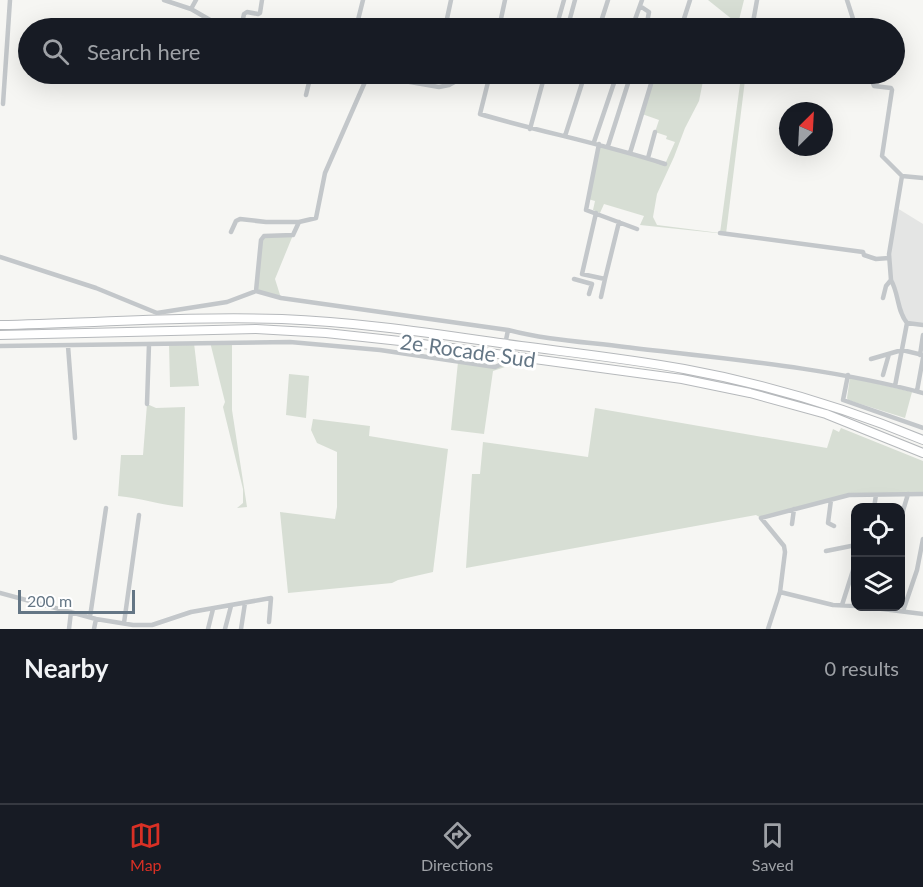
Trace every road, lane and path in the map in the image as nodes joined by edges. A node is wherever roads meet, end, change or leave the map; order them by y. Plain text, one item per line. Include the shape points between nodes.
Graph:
1 (10, 0) edge
2 (164, 0) edge
3 (196, 0) edge
4 (262, 0) edge
5 (363, 0) edge
6 (451, 0) edge
7 (505, 0) edge
8 (564, 0) edge
9 (575, 0) edge
10 (608, 0) edge
11 (642, 0) edge
12 (690, 0) edge
13 (757, 0) edge
14 (847, 0) edge
15 (640, 6) junction
16 (191, 9) junction
17 (560, 14) junction
18 (207, 18) edge
19 (243, 18) edge
20 (358, 18) edge
21 (447, 18) edge
22 (501, 18) edge
23 (559, 18) edge
24 (567, 18) edge
25 (570, 18) edge
26 (602, 18) edge
27 (636, 18) edge
28 (649, 18) edge
29 (684, 18) edge
30 (754, 18) edge
31 (853, 18) edge
32 (309, 84) edge
33 (362, 84) edge
34 (424, 84) edge
35 (451, 84) edge
36 (488, 84) edge
37 (542, 84) edge
38 (582, 84) edge
39 (614, 84) edge
40 (628, 84) edge
41 (651, 84) edge
42 (873, 84) edge
43 (430, 85) joint
44 (306, 95) dead end
45 (3, 104) dead end
46 (530, 129) junction
47 (655, 132) dead end
48 (565, 136) junction
49 (596, 143) junction
50 (608, 146) junction
51 (630, 153) junction
52 (648, 158) junction
53 (665, 164) dead end
54 (902, 176) junction
55 (923, 178) edge
56 (596, 213) junction
57 (299, 222) junction
58 (619, 222) junction
59 (637, 229) dead end
60 (231, 232) dead end
61 (720, 233) dead end
62 (0, 257) edge
63 (889, 258) junction
64 (584, 274) junction
65 (574, 279) dead end
66 (605, 279) junction
67 (891, 280) junction
68 (582, 281) junction
69 (256, 291) junction
70 (590, 294) dead end
71 (601, 297) dead end
72 (883, 298) dead end
73 (907, 323) junction
74 (0, 325) edge
75 (923, 326) edge
76 (508, 330) junction
77 (0, 335) edge
78 (923, 335) edge
79 (506, 340) dead end
80 (149, 344) junction
81 (0, 346) edge
82 (69, 346) junction
83 (902, 350) junction
84 (889, 354) junction
85 (922, 356) edge
86 (871, 359) dead end
87 (503, 360) dead end
88 (848, 375) junction
89 (883, 375) dead end
90 (895, 386) junction
91 (920, 392) edge
92 (147, 404) dead end
93 (923, 428) edge
94 (75, 438) dead end
95 (923, 440) edge
96 (923, 453) edge
97 (909, 494) junction
98 (923, 494) edge
99 (876, 495) junction
100 (831, 500) junction
101 (875, 503) edge
102 (905, 506) edge
103 (106, 508) dead end
104 (794, 509) junction
105 (140, 515) dead end
106 (792, 524) dead end
107 (834, 526) dead end
108 (923, 538) edge
109 (851, 546) edge
110 (825, 551) dead end
111 (851, 575) edge
112 (780, 592) junction
113 (0, 593) edge
114 (245, 603) junction
115 (842, 605) junction
116 (905, 605) edge
117 (231, 606) junction
118 (851, 606) edge
119 (213, 609) junction
120 (903, 611) edge
121 (71, 612) junction
122 (923, 614) edge
123 (93, 618) junction
124 (117, 622) junction
125 (269, 622) dead end
126 (126, 625) edge
127 (69, 629) edge
128 (94, 629) edge
129 (116, 629) edge
130 (208, 629) edge
131 (225, 629) edge
132 (241, 629) edge
133 (768, 629) edge

1 - 45 street
2 - 16 street
3 - 16 street
4 - 19 street via 260,13 247,12
5 - 20 street
6 - 21 street
7 - 22 street
8 - 17 street
9 - 25 street
10 - 26 street
11 - 15 street
12 - 29 street
13 - 30 street
14 - 31 street
15 - 27 street
15 - 28 street via 649,12
16 - 18 street
17 - 23 street
17 - 24 street
32 - 44 street
33 - 57 street via 325,173 316,218
34 - 43 street
35 - 43 street
36 - 46 street via 480,114
37 - 46 street
38 - 48 street
39 - 49 street
40 - 50 street
41 - 51 street
42 - 54 street via 892,90 882,156
46 - 48 street
47 - 52 street
48 - 49 street
49 - 50 street
49 - 56 street via 586,210
50 - 51 street
51 - 52 street
52 - 53 street
54 - 55 street
54 - 63 street
56 - 58 street
56 - 64 street
57 - 60 street via 240,219
57 - 69 street via 293,235 264,236 261,240
58 - 59 street
58 - 66 street
61 - 63 street
62 - 69 street via 96,288 157,313 227,302
63 - 67 street
64 - 66 street
64 - 68 street
65 - 68 street
66 - 71 street
67 - 72 street
67 - 73 street via 901,316
68 - 70 street via 592,285
69 - 76 street via 281,298
73 - 75 street
73 - 83 street
74 - 95 highway, 2e Rocade Sud via 258,319 375,326 712,374 837,407
76 - 79 street
76 - 88 street via 575,342
77 - 96 highway, 2e Rocade Sud via 256,329 400,341 662,376 750,393 826,414
78 - 85 street
80 - 82 street
80 - 87 street via 290,342 380,350 495,368
80 - 92 street
81 - 82 street
82 - 94 street
83 - 84 street
83 - 85 street
83 - 90 street
84 - 86 street
84 - 89 street
85 - 91 street
88 - 90 street
88 - 93 street via 843,400
90 - 91 street
97 - 98 street
97 - 99 street
97 - 102 street
99 - 100 street
99 - 101 street
100 - 104 street
100 - 107 street via 828,523
103 - 123 street
104 - 106 street
104 - 112 street via 761,518 784,546
105 - 126 street
108 - 116 street
109 - 110 street
111 - 115 street
112 - 115 street
112 - 133 street
113 - 121 street
114 - 117 street
114 - 125 street via 272,598
114 - 132 street
115 - 118 street
117 - 119 street
117 - 131 street
119 - 126 street via 152,625
119 - 130 street
120 - 122 street
121 - 123 street
121 - 127 street
123 - 124 street
123 - 128 street
124 - 126 street
124 - 129 street

